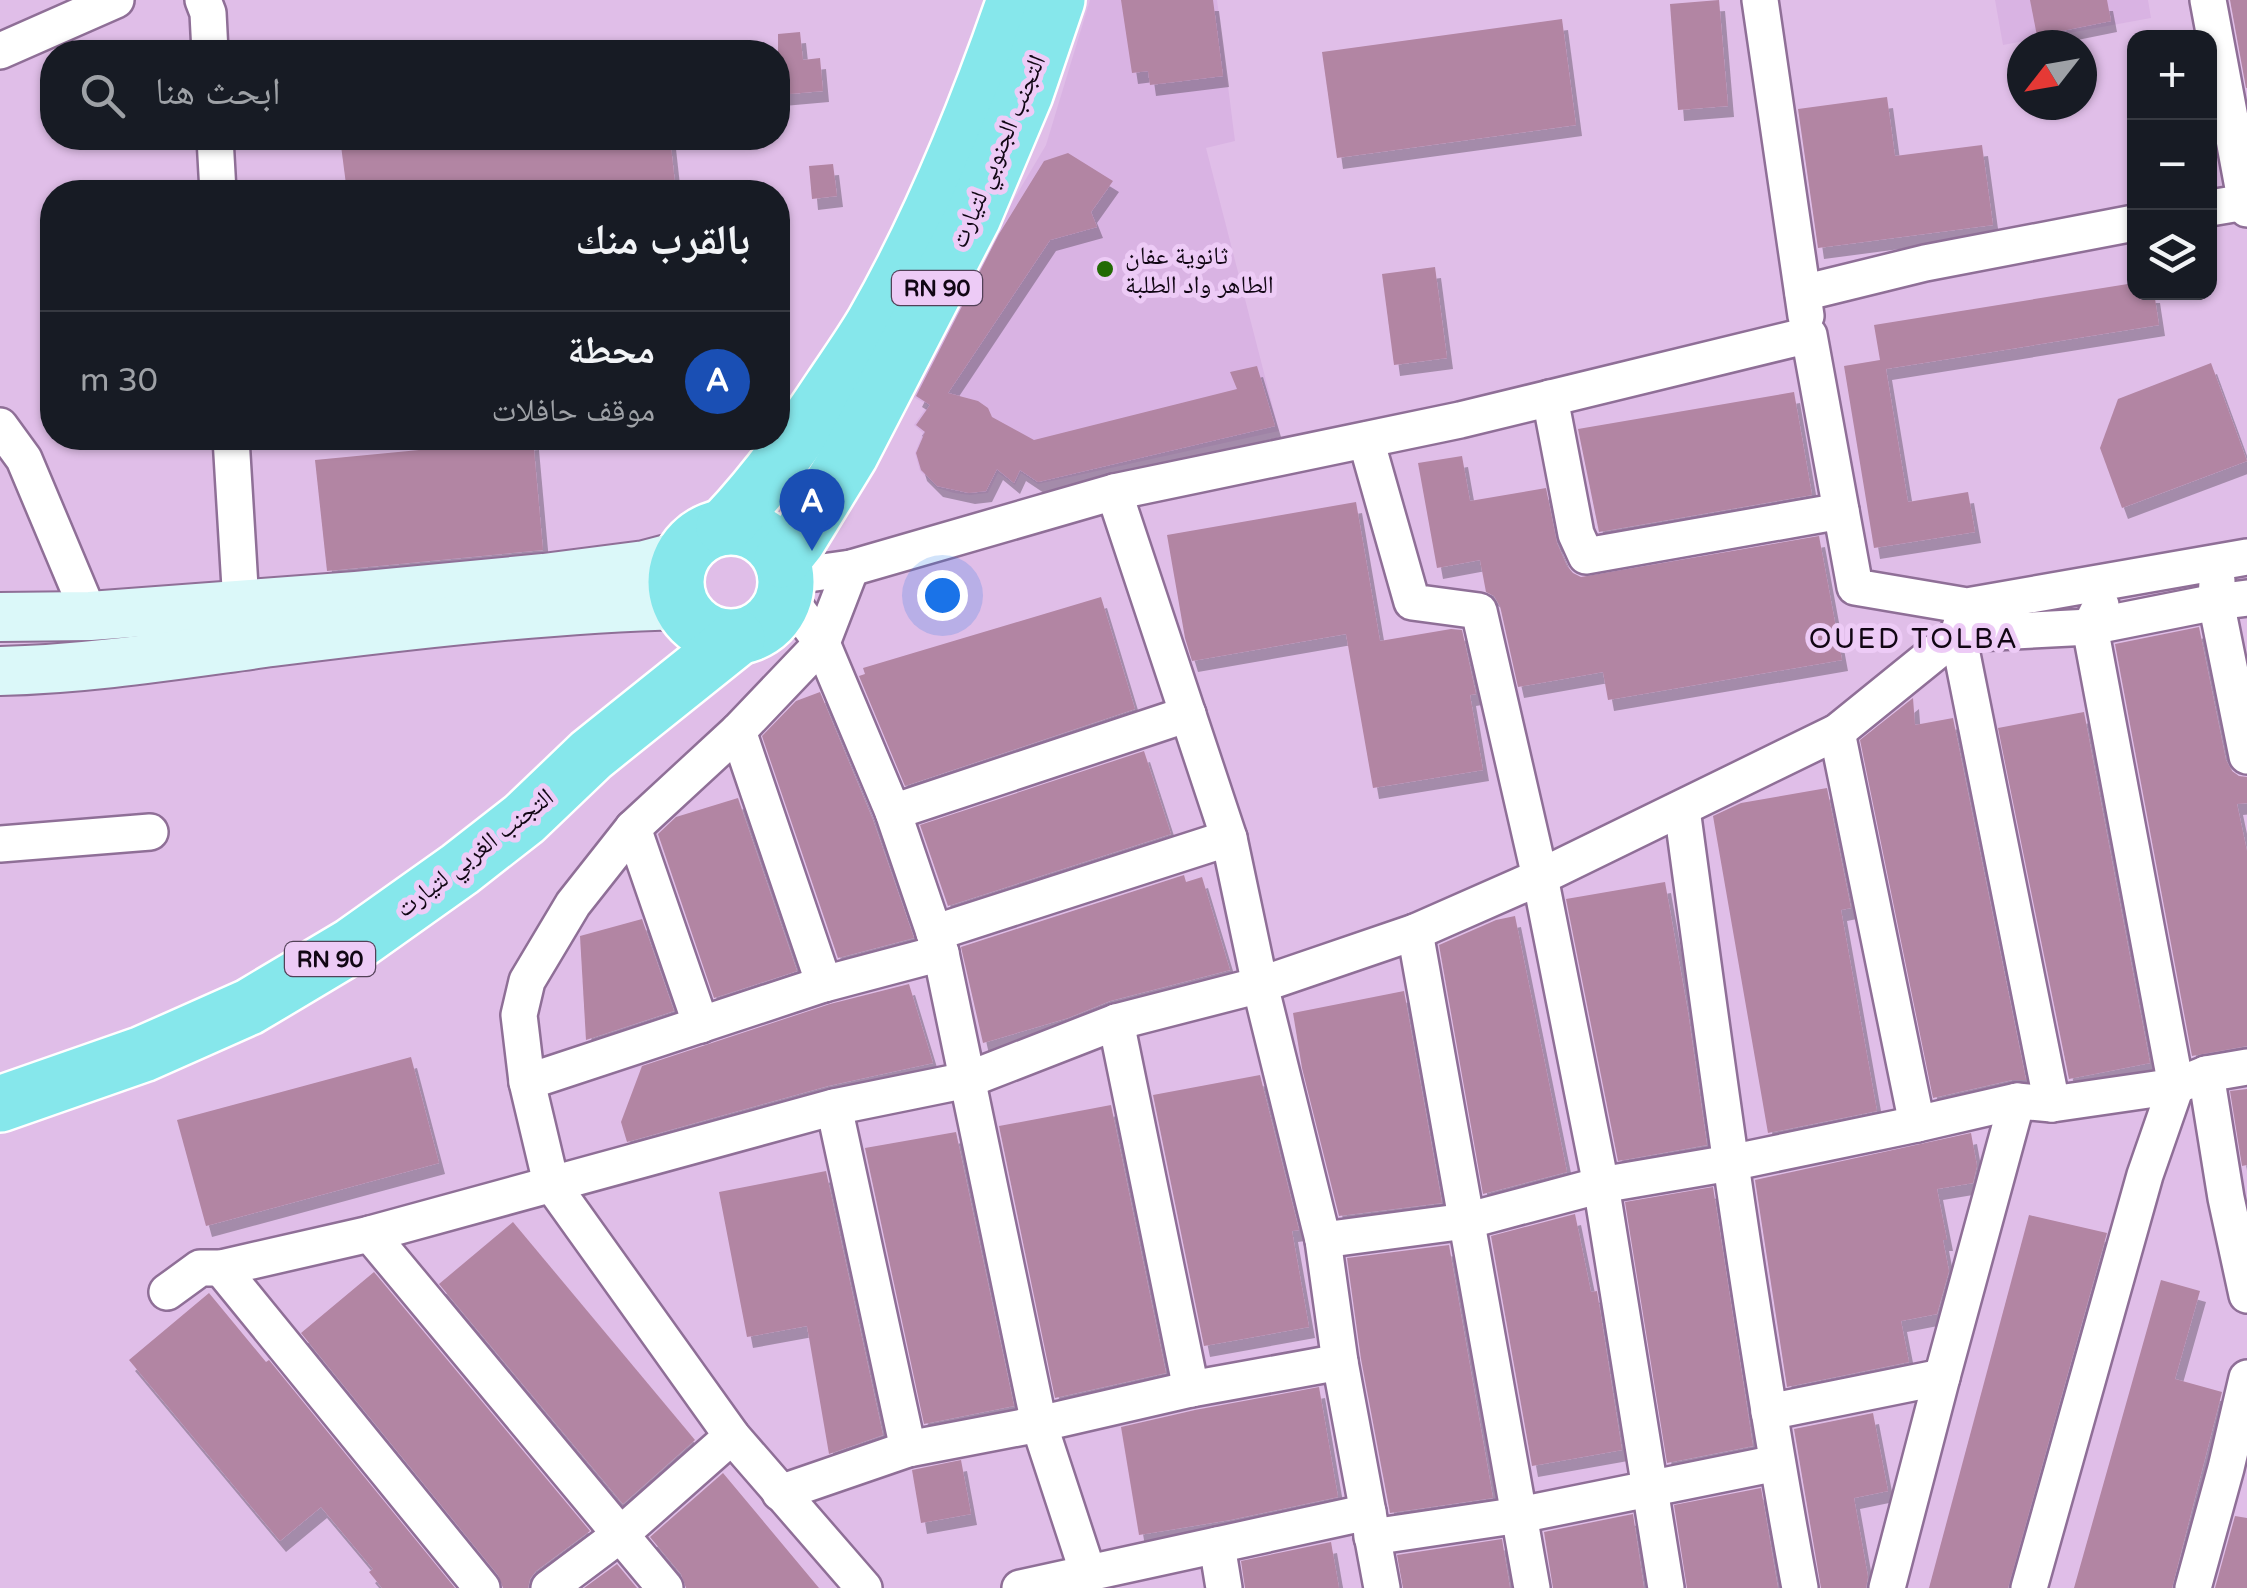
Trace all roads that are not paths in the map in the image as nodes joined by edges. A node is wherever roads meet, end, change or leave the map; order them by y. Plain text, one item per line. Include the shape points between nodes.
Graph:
1 (116, 0) edge
2 (202, 0) edge
3 (1015, 0) edge
4 (1057, 0) edge
5 (1760, 0) edge
6 (2208, 0) edge
7 (209, 40) edge
8 (0, 52) edge
9 (2233, 59) edge
10 (216, 150) edge
11 (217, 180) edge
12 (2246, 205) edge
13 (2217, 207) edge
14 (2127, 224) edge
15 (1803, 293) junction
16 (1809, 335) junction
17 (1550, 398) junction
18 (0, 426) edge
19 (1366, 440) junction
20 (790, 449) edge
21 (233, 450) edge
22 (789, 450) edge
23 (1114, 492) junction
24 (1841, 511) junction
25 (2232, 559) edge
26 (851, 568) junction
27 (694, 576) junction
28 (785, 577) junction
29 (2112, 582) junction
30 (2231, 600) edge
31 (240, 604) junction
32 (90, 616) junction
33 (0, 618) edge
34 (1963, 620) junction
35 (2090, 627) junction
36 (737, 638) junction
37 (822, 643) junction
38 (0, 671) edge
39 (1188, 714) junction
40 (738, 731) junction
41 (1837, 732) junction
42 (591, 755) junction
43 (2247, 756) edge
44 (1682, 809) junction
45 (893, 812) junction
46 (633, 828) junction
47 (150, 832) dead end
48 (1229, 838) junction
49 (0, 844) edge
50 (1540, 877) junction
51 (1415, 932) junction
52 (937, 943) junction
53 (824, 984) junction
54 (1260, 985) junction
55 (1116, 1022) junction
56 (701, 1025) junction
57 (2247, 1067) edge
58 (967, 1080) junction
59 (2191, 1080) junction
60 (527, 1082) junction
61 (9, 1099) edge
62 (2017, 1101) junction
63 (2052, 1104) junction
64 (834, 1107) junction
65 (1917, 1124) junction
66 (1730, 1163) junction
67 (551, 1183) junction
68 (1601, 1185) junction
69 (2236, 1196) edge
70 (1466, 1221) junction
71 (370, 1234) junction
72 (1323, 1240) junction
73 (220, 1268) junction
74 (167, 1292) dead end
75 (2247, 1295) edge
76 (1340, 1362) junction
77 (1942, 1377) junction
78 (2247, 1378) edge
79 (1192, 1389) junction
80 (1769, 1412) junction
81 (1039, 1424) junction
82 (732, 1436) junction
83 (908, 1449) junction
84 (1777, 1464) junction
85 (2237, 1467) edge
86 (1650, 1488) junction
87 (780, 1493) junction
88 (1520, 1515) junction
89 (1370, 1525) junction
90 (621, 1534) junction
91 (1217, 1545) junction
92 (1088, 1573) junction
93 (482, 1588) edge
94 (550, 1588) edge
95 (665, 1588) edge
96 (864, 1588) edge
97 (1020, 1588) edge
98 (1224, 1588) edge
99 (1382, 1588) edge
100 (1532, 1588) edge
101 (1666, 1588) edge
102 (1800, 1588) edge
103 (1888, 1588) edge
104 (2029, 1588) edge
105 (2193, 1588) edge

1 - 8 street
2 - 7 street
3 - 20 highway, التجنب الجنوبي لتيارت / RN 90 via 934,205 874,323
4 - 28 highway, التجنب الجنوبي لتيارت / RN 90 via 973,217 850,455 798,540
5 - 15 street
6 - 9 street
9 - 12 street
10 - 11 street
12 - 13 street
14 - 15 street
15 - 16 street
16 - 17 street
16 - 24 street
17 - 19 street
17 - 24 street via 1586,556
18 - 32 street via 24,459
19 - 23 street
19 - 50 street via 1412,602 1479,611
21 - 31 street
22 - 27 highway, التجنب الجنوبي لتيارت / RN 90
23 - 26 street
23 - 39 street
24 - 34 street via 1855,587
25 - 29 street
25 - 30 street
26 - 28 street
26 - 37 street
27 - 28 highway via 738,526 775,548
27 - 31 street via 645,565
27 - 36 highway via 709,633
27 - 38 street via 610,607
27 - 42 highway, التجنب الغربي لتيارت / RN 90
28 - 36 highway via 780,610 769,624
28 - 37 street
29 - 34 street
29 - 35 street
30 - 35 street
30 - 43 street
31 - 32 street
32 - 33 street
34 - 35 street
34 - 41 street
34 - 63 street
35 - 59 street
36 - 42 highway, التجنب الغربي لتيارت / RN 90
37 - 40 street
37 - 45 street
39 - 45 street
39 - 48 street
40 - 46 street
40 - 53 street
41 - 44 street
41 - 65 street
42 - 61 highway, التجنب الغربي لتيارت / RN 90 via 460,869 353,945 249,1007 142,1054
44 - 50 street
44 - 66 street
45 - 52 street
46 - 56 street
46 - 60 street via 573,904 527,981 519,1016
47 - 49 street
48 - 52 street
48 - 54 street
50 - 51 street
50 - 68 street
51 - 54 street
51 - 70 street
52 - 53 street
52 - 58 street
53 - 56 street
54 - 55 street
54 - 72 street
55 - 58 street
55 - 79 street
56 - 60 street
57 - 59 street
58 - 64 street
58 - 81 street
59 - 63 street
59 - 69 street
59 - 104 street via 2145,1175
60 - 67 street
62 - 63 street
62 - 65 street
62 - 77 street
64 - 67 street
64 - 83 street
65 - 66 street
66 - 68 street
66 - 80 street
67 - 71 street
67 - 82 street
68 - 70 street
68 - 86 street
69 - 75 street
70 - 72 street
70 - 88 street
71 - 73 street
71 - 90 street
72 - 76 street
73 - 74 street via 200,1268
73 - 93 street
76 - 79 street
76 - 89 street
77 - 80 street
77 - 103 street
78 - 85 street
79 - 81 street
80 - 84 street
81 - 83 street
81 - 92 street
82 - 87 street
82 - 90 street
83 - 87 street
84 - 86 street
84 - 102 street
85 - 105 street
86 - 88 street
86 - 101 street
87 - 96 street
88 - 89 street
88 - 100 street
89 - 91 street
89 - 99 street
90 - 94 street
90 - 95 street
91 - 92 street
91 - 98 street
92 - 97 street

